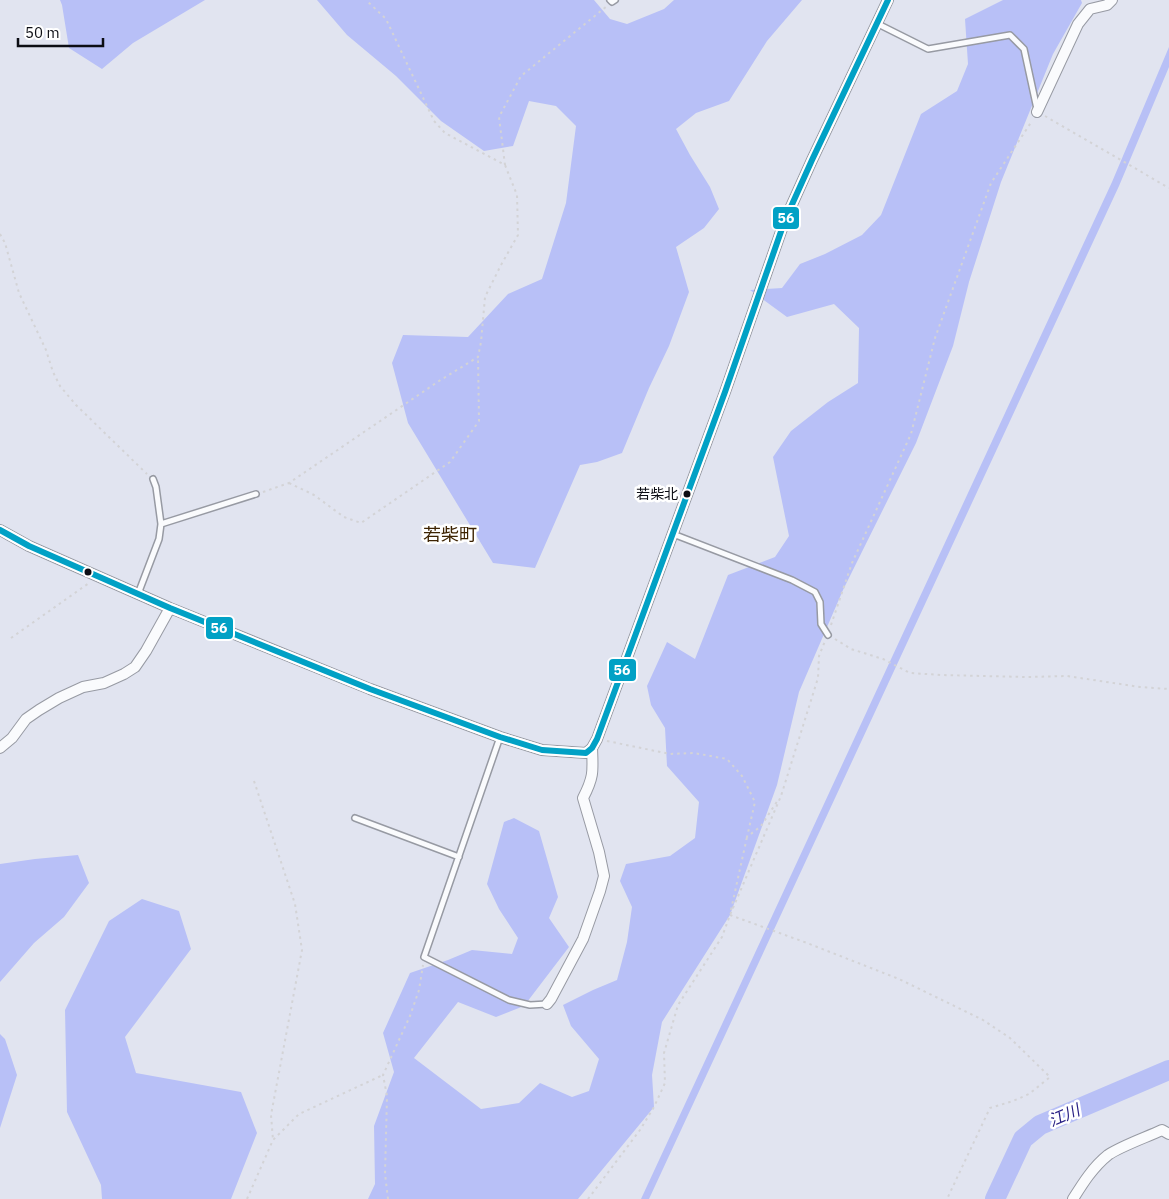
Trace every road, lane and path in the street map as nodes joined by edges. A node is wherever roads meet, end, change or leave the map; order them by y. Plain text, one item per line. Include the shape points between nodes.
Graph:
1 (366, 0) edge
2 (888, 0) edge
3 (1112, 0) edge
4 (612, 1) edge
5 (878, 24) junction
6 (1037, 112) junction
7 (505, 165) junction
8 (1169, 188) edge
9 (0, 234) edge
10 (478, 357) junction
11 (153, 479) joint
12 (289, 483) junction
13 (256, 494) joint
14 (161, 524) junction
15 (0, 530) edge
16 (672, 534) junction
17 (96, 576) junction
18 (138, 594) junction
19 (170, 608) junction
20 (828, 635) junction
21 (11, 638) dead end
22 (1169, 689) edge
23 (500, 737) junction
24 (594, 743) junction
25 (0, 748) edge
26 (254, 781) dead end
27 (781, 796) junction
28 (355, 818) dead end
29 (747, 837) junction
30 (459, 857) junction
31 (730, 915) junction
32 (424, 957) junction
33 (547, 1004) joint
34 (383, 1075) junction
35 (1169, 1134) edge
36 (273, 1140) junction
37 (247, 1199) edge
38 (388, 1199) edge
39 (588, 1199) edge
40 (947, 1199) edge
41 (1073, 1199) edge

1 - 7 path via 386,19 434,121 445,133
2 - 5 street
3 - 6 street via 1107,5 1090,9 1078,24
4 - 7 path via 521,76 499,117
5 - 6 lane via 928,49 1010,35 1024,49
5 - 16 street via 785,220
6 - 8 path
6 - 20 path via 991,183 935,338 911,434 852,563
7 - 10 path via 517,195 518,235 485,297
9 - 11 path via 19,293 60,386
10 - 12 path
10 - 12 path via 479,421 450,462 361,522 344,517 314,495
11 - 14 lane
12 - 13 path
13 - 14 lane
14 - 18 lane via 159,539
15 - 17 street
16 - 20 lane via 815,592 820,602 821,624
16 - 24 street
17 - 18 street
17 - 21 path
18 - 19 street
19 - 23 street via 370,690
19 - 25 street via 135,666 104,683 83,687 45,706 26,719
20 - 22 path via 851,649 886,660 910,673 1067,676
20 - 27 path via 819,656 818,678
23 - 24 street via 542,750 580,753 586,752
23 - 30 lane
24 - 29 path via 727,759 742,776 755,802
24 - 33 street via 593,772 583,798 604,876 583,939
26 - 36 path via 295,904 302,950 271,1115
27 - 29 path via 761,826
27 - 31 path
28 - 30 lane
29 - 31 path
30 - 32 lane
31 - 39 path via 722,937 678,1005 664,1054 665,1083 654,1107
31 - 40 path via 899,979 983,1020 1010,1038 1050,1077 1029,1094 990,1108
32 - 33 lane via 510,1000 530,1005
32 - 34 path via 419,990 410,1016
34 - 36 path via 299,1114
34 - 38 path via 387,1096 385,1174
35 - 41 street via 1162,1130 1110,1154 1097,1165
36 - 37 path

